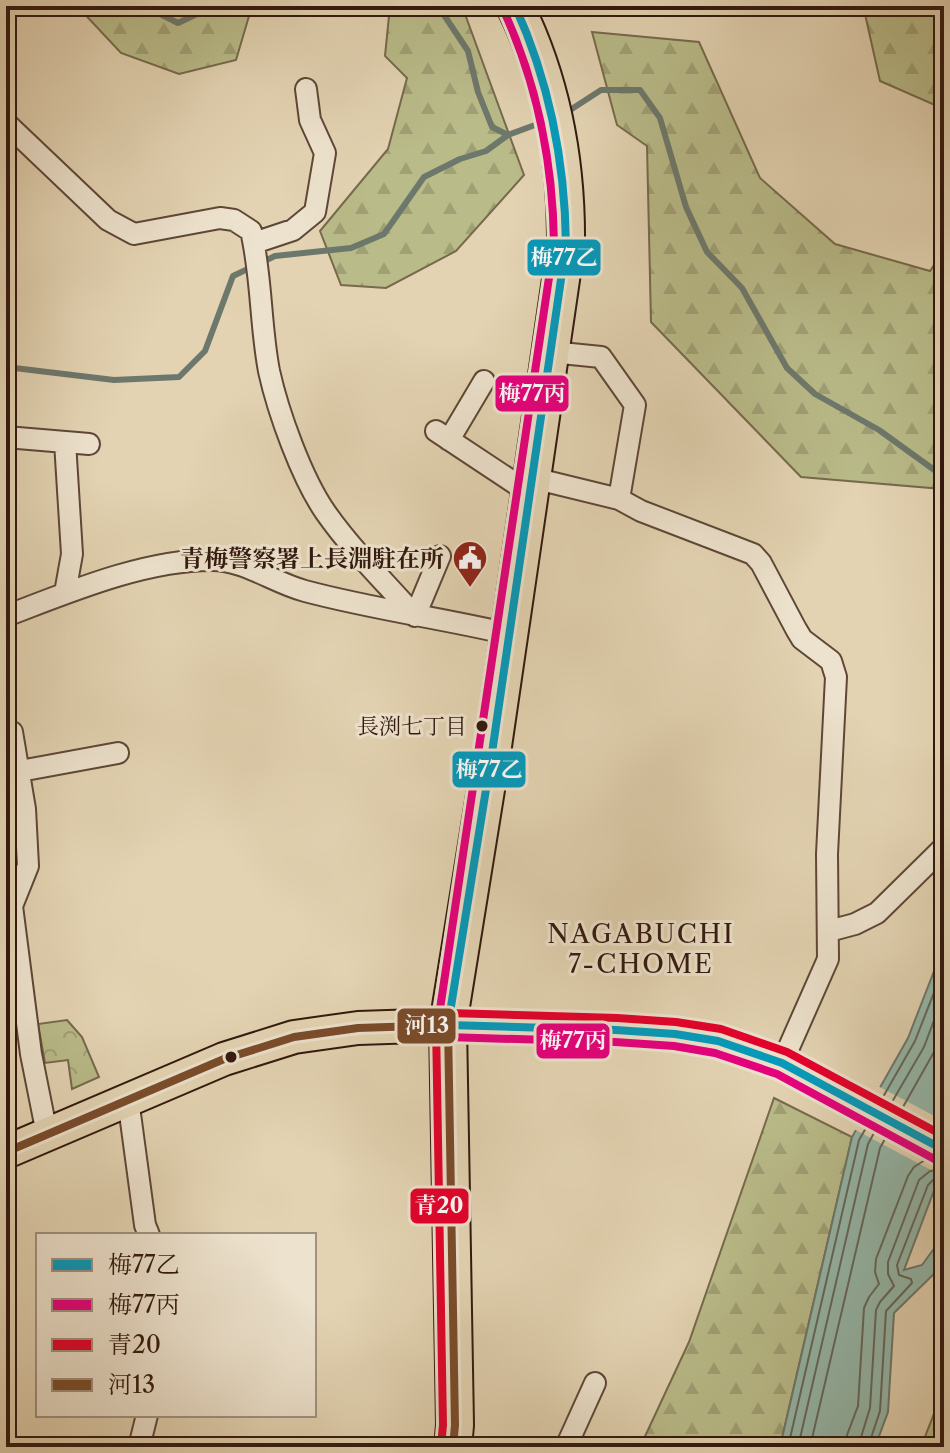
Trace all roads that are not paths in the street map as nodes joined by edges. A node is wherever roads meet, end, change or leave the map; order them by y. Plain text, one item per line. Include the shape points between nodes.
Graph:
1 (515, 6) edge
2 (306, 89) dead end
3 (6, 123) edge
4 (256, 252) junction
5 (551, 352) junction
6 (484, 381) dead end
7 (6, 437) edge
8 (65, 442) junction
9 (89, 444) dead end
10 (532, 486) junction
11 (619, 499) junction
12 (440, 556) dead end
13 (65, 593) junction
14 (6, 616) edge
15 (415, 616) junction
16 (509, 634) junction
17 (12, 732) dead end
18 (118, 753) dead end
19 (20, 771) junction
20 (944, 847) edge
21 (829, 931) junction
22 (448, 1025) junction
23 (782, 1063) junction
24 (128, 1099) junction
25 (47, 1134) junction
26 (944, 1150) edge
27 (6, 1152) edge
28 (148, 1233) edge
29 (595, 1383) dead end
30 (146, 1417) edge
31 (139, 1447) edge
32 (453, 1447) edge
33 (566, 1447) edge

1 - 5 highway via 543,72 560,149 567,215
2 - 4 street via 310,120 325,153 315,212
3 - 4 street via 108,220 134,234 234,220 251,231
4 - 15 street via 269,371 302,466 325,511
5 - 10 highway
5 - 11 street via 601,357 635,405
6 - 10 street via 442,436
7 - 8 street
8 - 9 street
8 - 13 street via 72,554
10 - 11 street
10 - 16 highway
11 - 21 street via 753,554 802,639 831,661 836,677 827,854
12 - 15 street
13 - 14 street
13 - 15 street via 164,566 214,560 302,590
15 - 16 street
16 - 22 highway
17 - 19 street
18 - 19 street
19 - 25 street via 28,866 12,906
20 - 21 street via 877,913
21 - 23 street via 828,959
22 - 23 main road via 675,1034 718,1041
22 - 24 main road via 358,1028 294,1037 229,1057
22 - 32 highway
23 - 26 main road
24 - 25 main road
24 - 28 street
25 - 27 main road
29 - 33 street
30 - 31 street

